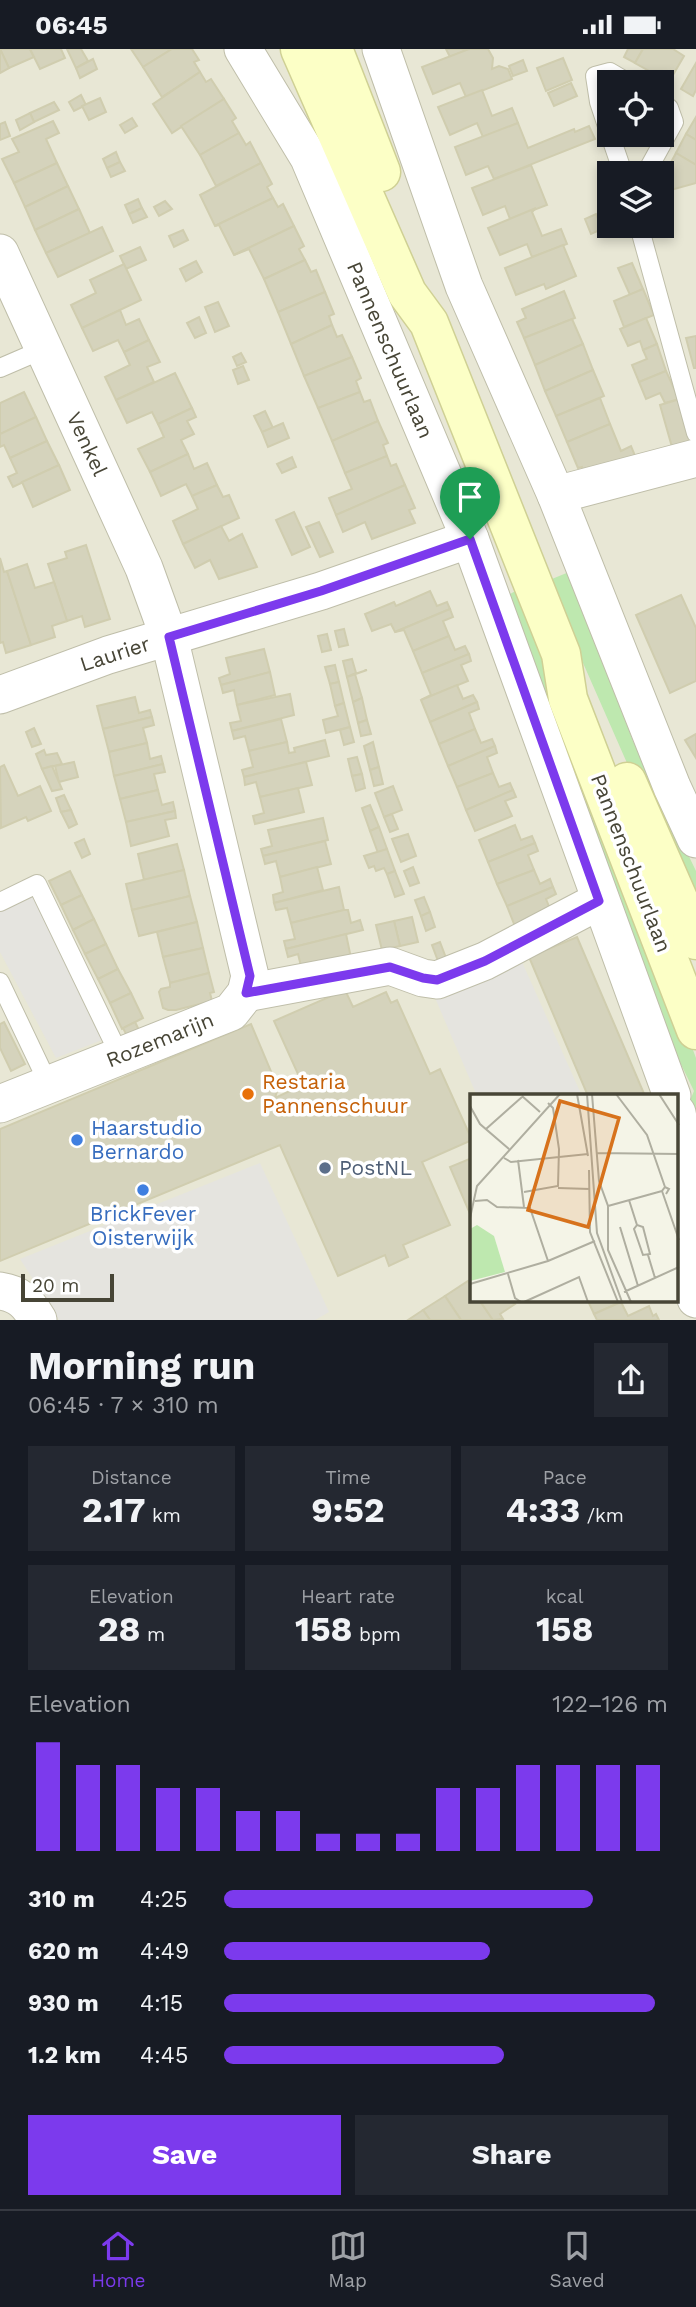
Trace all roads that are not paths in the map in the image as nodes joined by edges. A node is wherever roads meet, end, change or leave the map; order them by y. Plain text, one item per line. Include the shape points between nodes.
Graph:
1 (243, 49) edge
2 (300, 49) edge
3 (333, 49) edge
4 (382, 49) edge
5 (642, 238) edge
6 (0, 253) edge
7 (429, 323) junction
8 (44, 349) junction
9 (0, 368) edge
10 (696, 433) edge
11 (696, 458) edge
12 (556, 495) junction
13 (470, 539) junction
14 (169, 637) junction
15 (561, 654) junction
16 (0, 695) edge
17 (696, 839) edge
18 (599, 901) junction
19 (0, 902) edge
20 (696, 940) edge
21 (0, 982) edge
22 (246, 993) junction
23 (696, 1030) edge
24 (120, 1056) junction
25 (49, 1084) junction
26 (670, 1094) edge
27 (0, 1104) edge
28 (678, 1119) edge
29 (0, 1291) edge
30 (696, 1299) edge
31 (38, 1320) edge

1 - 13 street, Pannenschuurlaan via 309,158
2 - 7 main road, Pannenschuurlaan via 407,293
3 - 7 main road, Pannenschuurlaan via 426,287
4 - 12 street via 464,286
5 - 10 lane
6 - 8 street, Venkel
7 - 15 main road, Pannenschuurlaan
8 - 9 lane
8 - 14 street, Venkel via 144,568
11 - 12 street
12 - 17 street via 671,787
13 - 14 street, Laurier
13 - 18 street, Pannenschuurlaan
14 - 16 street, Laurier
14 - 22 street via 250,976
15 - 20 main road, Pannenschuurlaan via 587,692
15 - 23 main road, Pannenschuurlaan via 568,699
18 - 22 street via 485,961 437,980 390,967
18 - 26 street, Pannenschuurlaan
19 - 24 lane via 37,884
21 - 25 lane
22 - 24 street, Rozemarijn via 231,1012
24 - 25 street, Rozemarijn
25 - 27 street, Rozemarijn
28 - 30 street via 682,1143 679,1244
29 - 31 street via 16,1294

